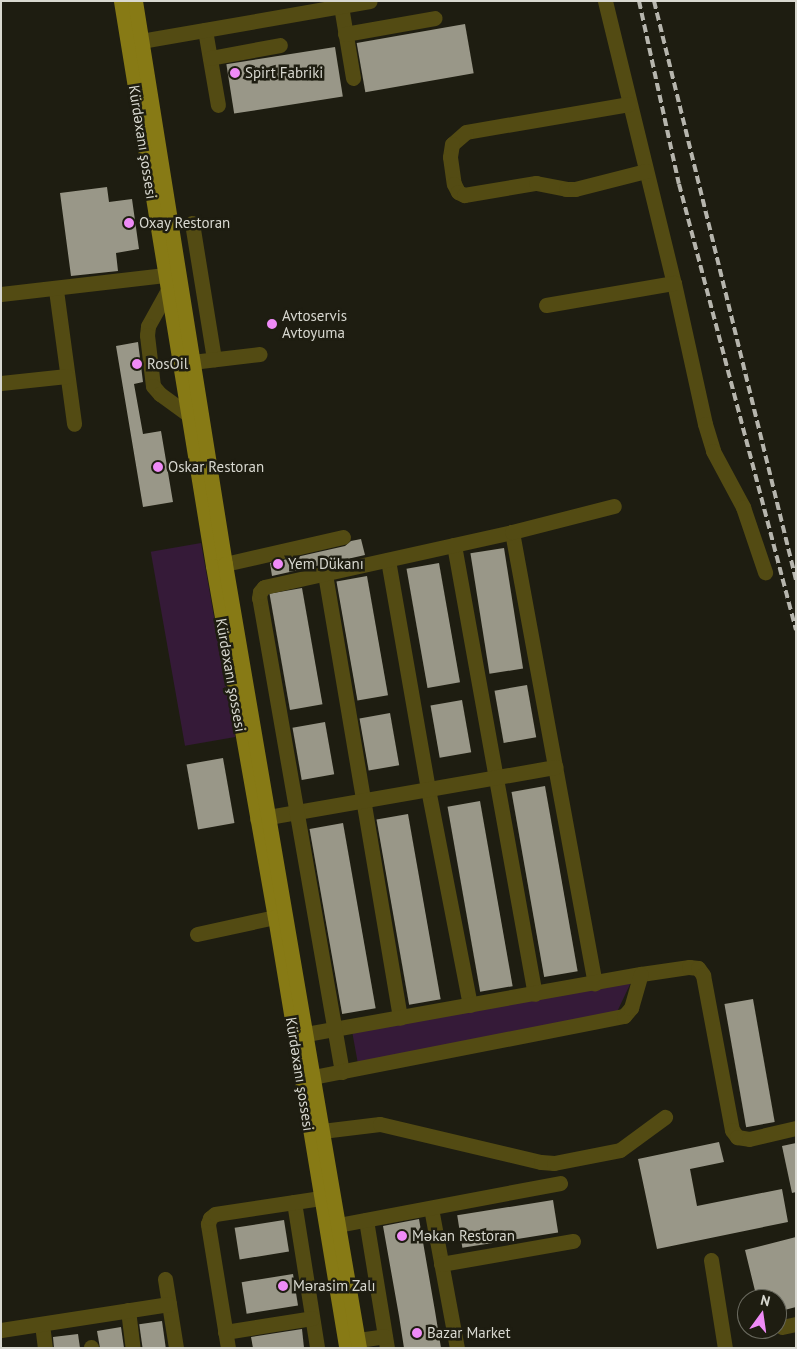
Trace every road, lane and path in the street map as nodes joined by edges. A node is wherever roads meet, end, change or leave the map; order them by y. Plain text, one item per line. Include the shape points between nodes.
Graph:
1 (121, 1) edge
2 (135, 1) edge
3 (370, 1) edge
4 (605, 1) edge
5 (341, 6) junction
6 (435, 18) dead end
7 (205, 30) junction
8 (345, 34) junction
9 (141, 40) junction
10 (280, 45) dead end
11 (210, 58) junction
12 (353, 78) dead end
13 (629, 104) junction
14 (218, 105) dead end
15 (646, 171) junction
16 (192, 223) dead end
17 (674, 283) junction
18 (171, 284) junction
19 (56, 290) junction
20 (1, 294) edge
21 (546, 305) dead end
22 (260, 354) dead end
23 (214, 359) junction
24 (192, 362) junction
25 (67, 376) junction
26 (1, 383) edge
27 (188, 414) junction
28 (74, 424) dead end
29 (614, 506) dead end
30 (512, 532) junction
31 (344, 536) dead end
32 (454, 545) junction
33 (388, 560) junction
34 (225, 564) junction
35 (765, 572) dead end
36 (325, 574) junction
37 (555, 767) junction
38 (496, 777) junction
39 (428, 789) junction
40 (362, 800) junction
41 (296, 812) junction
42 (262, 818) junction
43 (275, 917) junction
44 (197, 934) dead end
45 (641, 974) junction
46 (596, 983) junction
47 (535, 994) junction
48 (470, 1005) junction
49 (400, 1018) junction
50 (335, 1030) junction
51 (306, 1034) junction
52 (342, 1072) junction
53 (313, 1077) junction
54 (664, 1116) dead end
55 (796, 1128) edge
56 (322, 1131) junction
57 (560, 1183) dead end
58 (321, 1198) junction
59 (294, 1202) junction
60 (431, 1208) junction
61 (366, 1220) junction
62 (338, 1225) junction
63 (573, 1241) dead end
64 (710, 1260) dead end
65 (441, 1264) junction
66 (166, 1279) dead end
67 (169, 1304) junction
68 (128, 1310) junction
69 (312, 1318) junction
70 (42, 1324) junction
71 (1, 1330) edge
72 (225, 1332) junction
73 (386, 1342) edge
74 (354, 1345) edge
75 (45, 1348) edge
76 (133, 1348) edge
77 (176, 1348) edge
78 (228, 1348) edge
79 (317, 1348) edge
80 (457, 1348) edge
81 (725, 1348) edge

1 - 18 main road, Kürdəxanı şossesi
2 - 9 main road, Kürdəxanı şossesi
3 - 5 street
4 - 13 street
5 - 7 street
5 - 8 street
6 - 8 street
7 - 9 street
7 - 11 street
8 - 12 street
9 - 18 main road, Kürdəxanı şossesi
10 - 11 street
11 - 14 street
13 - 15 street
13 - 15 street via 466,132 452,144 450,157 454,184 464,195 536,182 575,189
15 - 17 street
16 - 23 street
17 - 21 street
17 - 35 street via 712,451 743,507
18 - 19 street
18 - 24 main road, Kürdəxanı şossesi
18 - 27 main road, Kürdəxanı şossesi
18 - 27 street via 147,330 154,386
19 - 20 street
19 - 25 street
22 - 23 street
23 - 24 street
24 - 34 main road, Kürdəxanı şossesi
25 - 26 street
25 - 28 street
27 - 42 main road, Kürdəxanı şossesi
29 - 30 street
30 - 32 street
30 - 37 street
31 - 34 street
32 - 33 street
32 - 38 street
33 - 36 street
33 - 39 street
34 - 42 main road, Kürdəxanı şossesi
36 - 40 street
36 - 41 street via 264,587 259,598
37 - 38 street
37 - 46 street
38 - 39 street
38 - 47 street
39 - 40 street
39 - 48 street
40 - 41 street
40 - 49 street
41 - 42 street
41 - 50 street
42 - 43 main road, Kürdəxanı şossesi
42 - 51 main road, Kürdəxanı şossesi
43 - 44 street
43 - 58 main road, Kürdəxanı şossesi
45 - 46 street
45 - 52 street via 631,1008 624,1016
45 - 55 street via 698,968 703,975 732,1130 736,1137 749,1139
46 - 47 street
47 - 48 street
48 - 49 street
49 - 50 street
50 - 51 street
50 - 52 street
51 - 53 main road, Kürdəxanı şossesi
52 - 53 street
53 - 56 main road, Kürdəxanı şossesi
54 - 56 street via 620,1150 554,1163 380,1124
56 - 62 main road, Kürdəxanı şossesi
57 - 60 street
58 - 59 street
58 - 74 main road, Kürdəxanı şossesi
59 - 69 street
59 - 72 street via 215,1214 210,1218 208,1224
60 - 61 street
60 - 65 street
61 - 62 street
61 - 73 street
62 - 74 main road, Kürdəxanı şossesi
63 - 65 street
64 - 81 street
65 - 80 street
66 - 67 street
67 - 68 street
67 - 77 street
68 - 70 street
68 - 76 street
69 - 72 street
69 - 79 street
70 - 71 street
70 - 75 street
72 - 78 street
73 - 74 street

